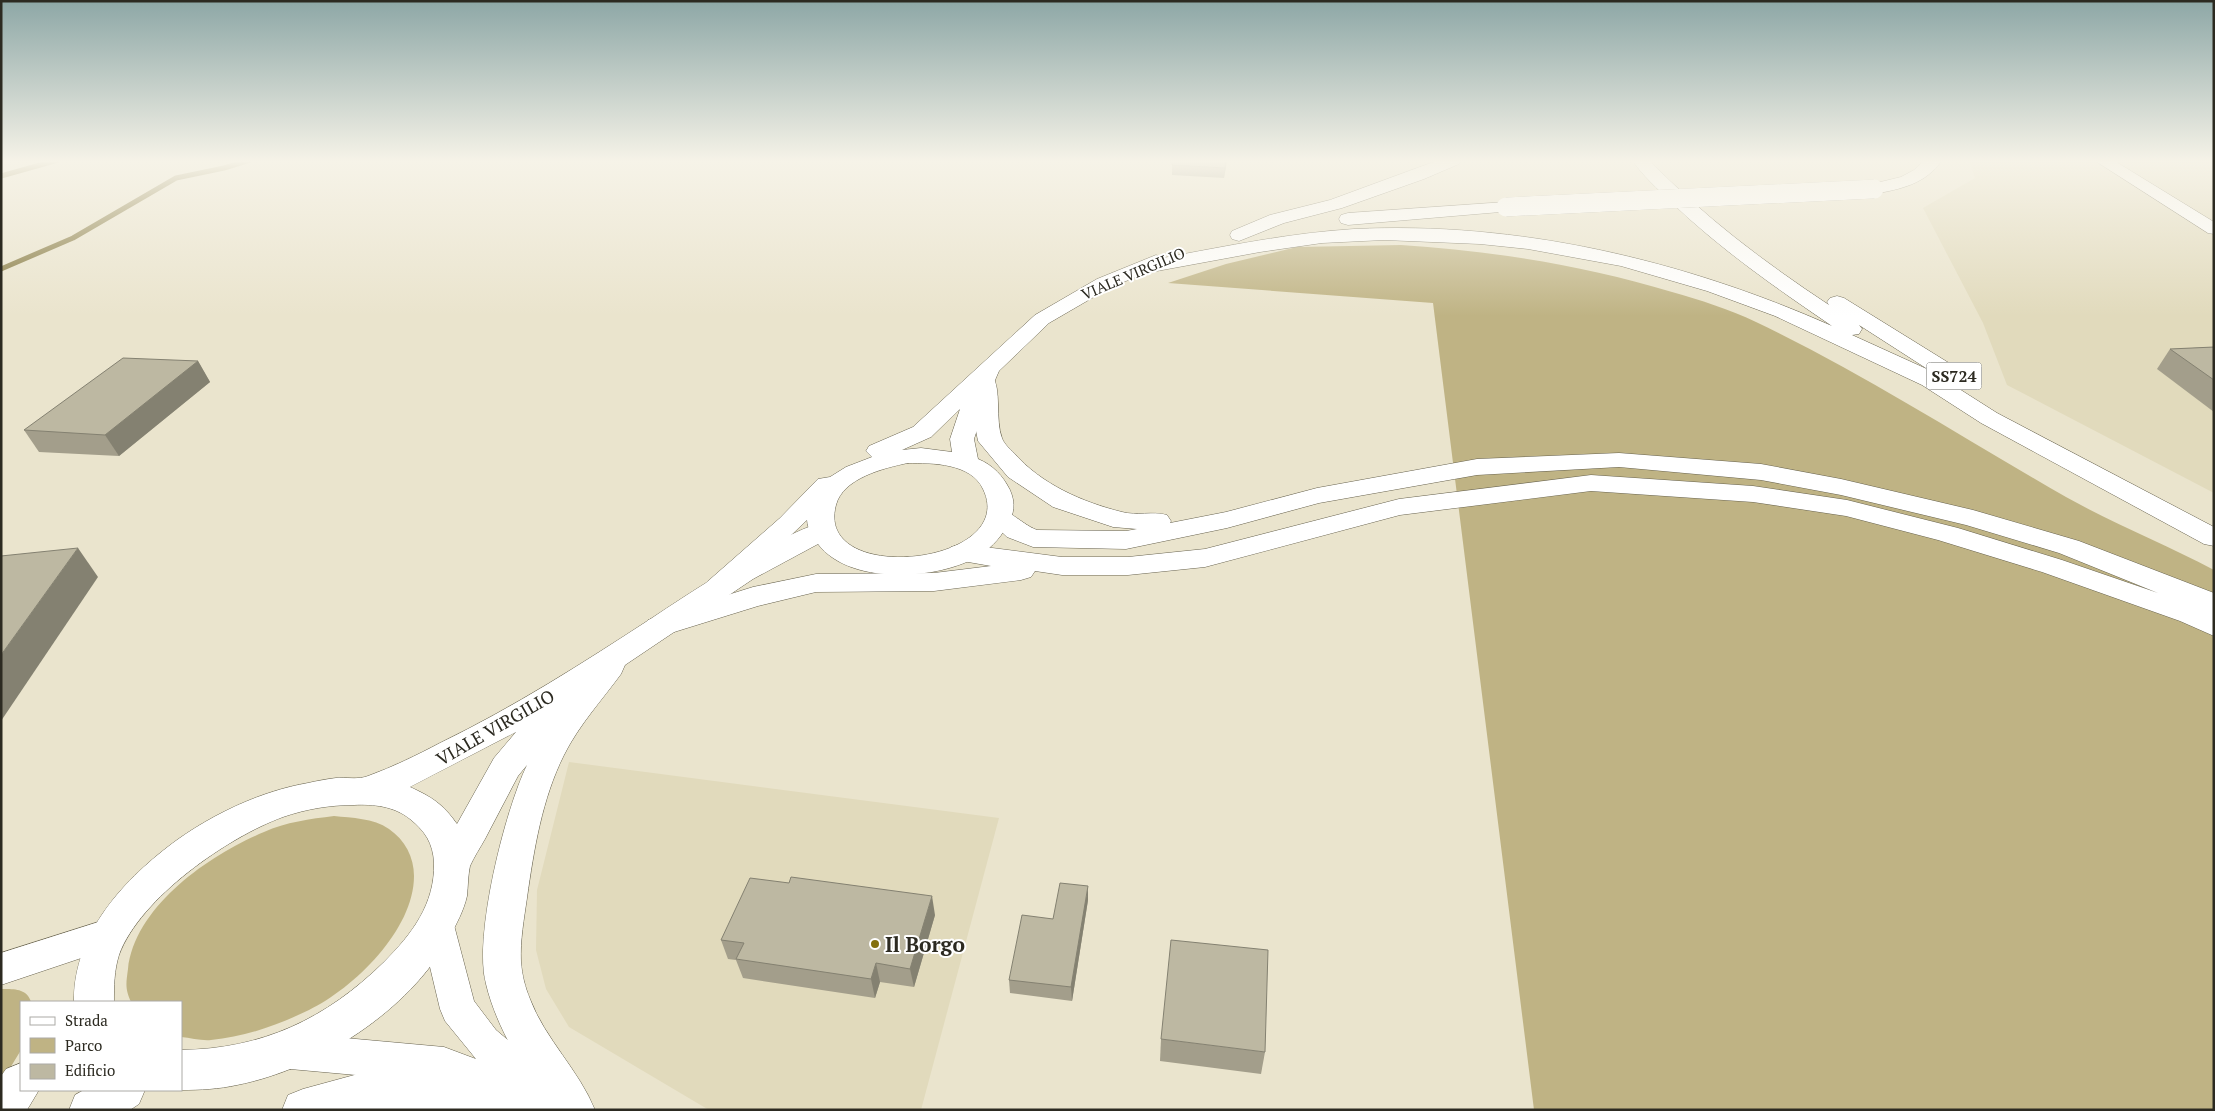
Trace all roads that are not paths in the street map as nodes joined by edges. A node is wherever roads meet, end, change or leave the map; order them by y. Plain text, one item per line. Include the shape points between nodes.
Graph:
1 (1303, 212) edge
2 (1427, 212) edge
3 (1694, 212) edge
4 (1718, 212) edge
5 (2186, 212) edge
6 (2214, 229) edge
7 (1239, 235) junction
8 (1138, 268) junction
9 (983, 381) junction
10 (1933, 382) junction
11 (908, 456) junction
12 (966, 463) junction
13 (999, 517) junction
14 (2214, 518) edge
15 (1227, 520) junction
16 (822, 531) junction
17 (2214, 538) edge
18 (840, 551) junction
19 (960, 553) junction
20 (1062, 566) junction
21 (742, 574) junction
22 (717, 589) junction
23 (2214, 604) edge
24 (2214, 626) edge
25 (658, 627) junction
26 (619, 654) junction
27 (368, 791) junction
28 (454, 863) junction
29 (437, 925) junction
30 (111, 933) junction
31 (1, 969) edge
32 (88, 996) edge
33 (285, 1050) junction
34 (182, 1070) edge
35 (20, 1084) edge
36 (122, 1091) edge
37 (2, 1110) edge
38 (90, 1110) edge
39 (302, 1110) edge
40 (498, 1110) edge
41 (542, 1110) edge
42 (562, 1110) edge
43 (574, 1110) edge

1 - 7 main road via 1277,218
2 - 7 main road, bridge via 1291,224
3 - 10 main road, SS724 via 1804,298
4 - 14 main road, SS724 via 1763,250 1826,295 1907,347 2013,412
5 - 6 street
7 - 8 main road, VIALE VIRGILIO via 1187,249
8 - 9 main road, VIALE VIRGILIO via 1078,296 1042,319
8 - 10 main road via 1278,243 1384,234 1569,249 1670,272 1761,304
9 - 11 main road, VIALE VIRGILIO via 961,416 942,436
9 - 12 main road, VIALE VIRGILIO via 962,439
9 - 15 main road via 990,441 1018,472 1062,501 1122,521
9 - 22 main road via 922,432 837,474 789,524
10 - 17 main road, SS724 via 1989,418
11 - 12 main road via 939,457
11 - 16 main road via 871,465 836,485 821,507
12 - 13 main road via 985,474 997,487 1001,501
13 - 15 main road via 1016,531 1033,538 1126,540
13 - 19 main road via 990,532
15 - 23 main road via 1317,496 1477,467 1628,460 1761,472 1973,518 2069,547
16 - 18 main road
16 - 21 main road, VIALE VIRGILIO
18 - 19 main road via 872,564 895,566 940,561
18 - 21 main road, VIALE VIRGILIO via 787,559
19 - 20 main road
20 - 24 main road via 1128,566 1206,558 1399,506 1590,483 1753,494 1847,508 2052,566 2190,614
20 - 25 main road via 934,582 816,583 753,596
21 - 22 main road, VIALE VIRGILIO
22 - 25 main road, VIALE VIRGILIO
25 - 26 main road, VIALE VIRGILIO
26 - 27 main road, VIALE VIRGILIO via 478,741
26 - 28 main road, VIALE VIRGILIO via 545,720 506,767
26 - 43 main road via 560,733 537,777 514,858 501,949 504,981 513,1009
27 - 28 main road via 402,798 429,812 447,834
27 - 30 main road via 300,798 228,827 192,848 160,874 132,902
28 - 29 main road via 450,892
29 - 33 main road via 412,961 377,995 334,1026
29 - 42 street via 458,1009 483,1042
30 - 31 street
30 - 32 main road via 98,958
33 - 34 main road via 240,1065
33 - 41 street via 444,1065 479,1078
35 - 37 main road
36 - 38 main road
39 - 40 main road via 358,1095 424,1092

